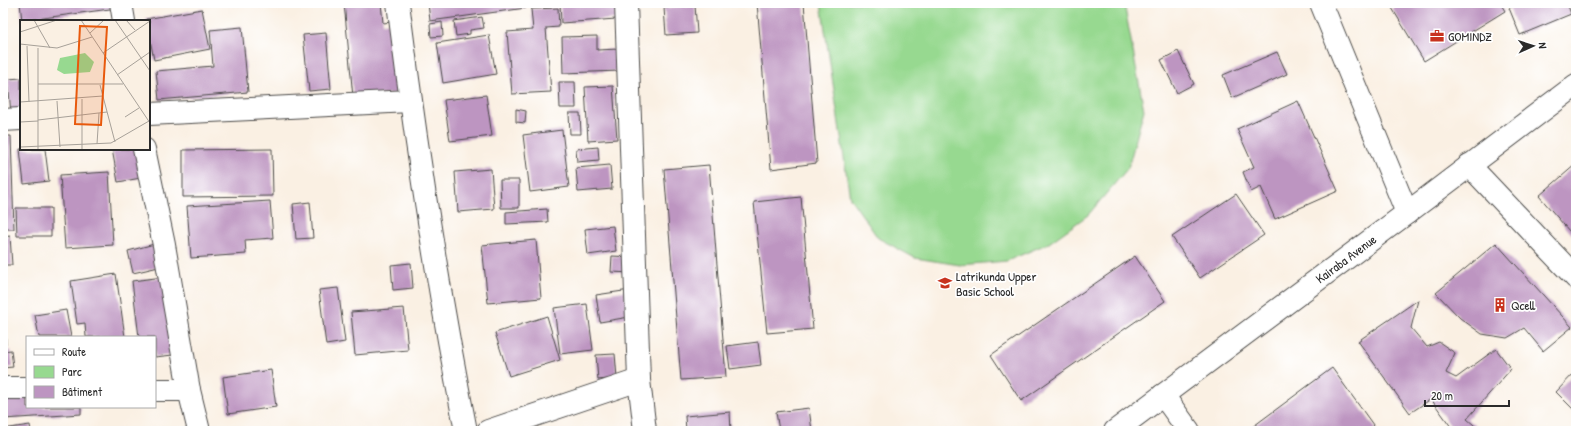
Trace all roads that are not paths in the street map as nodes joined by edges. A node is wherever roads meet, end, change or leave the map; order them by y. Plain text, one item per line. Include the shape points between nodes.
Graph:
1 (121, 3) edge
2 (398, 3) edge
3 (626, 3) edge
4 (1321, 3) edge
5 (124, 20) edge
6 (1576, 84) edge
7 (410, 101) junction
8 (150, 114) edge
9 (20, 119) edge
10 (3, 120) edge
11 (144, 150) edge
12 (1469, 165) junction
13 (1407, 213) junction
14 (1576, 278) edge
15 (639, 380) junction
16 (3, 388) edge
17 (26, 388) edge
18 (156, 390) edge
19 (189, 390) junction
20 (1163, 395) junction
21 (199, 431) edge
22 (466, 431) edge
23 (488, 431) edge
24 (645, 431) edge
25 (1115, 431) edge
26 (1189, 431) edge

1 - 5 street
2 - 7 street
3 - 15 street
4 - 13 street
6 - 12 street, Kairaba Avenue
7 - 8 street
7 - 22 street
9 - 10 street
11 - 19 street via 164,245
12 - 13 street, Kairaba Avenue
12 - 14 street
13 - 20 street, Kairaba Avenue
15 - 23 street
15 - 24 street
16 - 17 street
18 - 19 street
19 - 21 street
20 - 25 street, Kairaba Avenue
20 - 26 street

